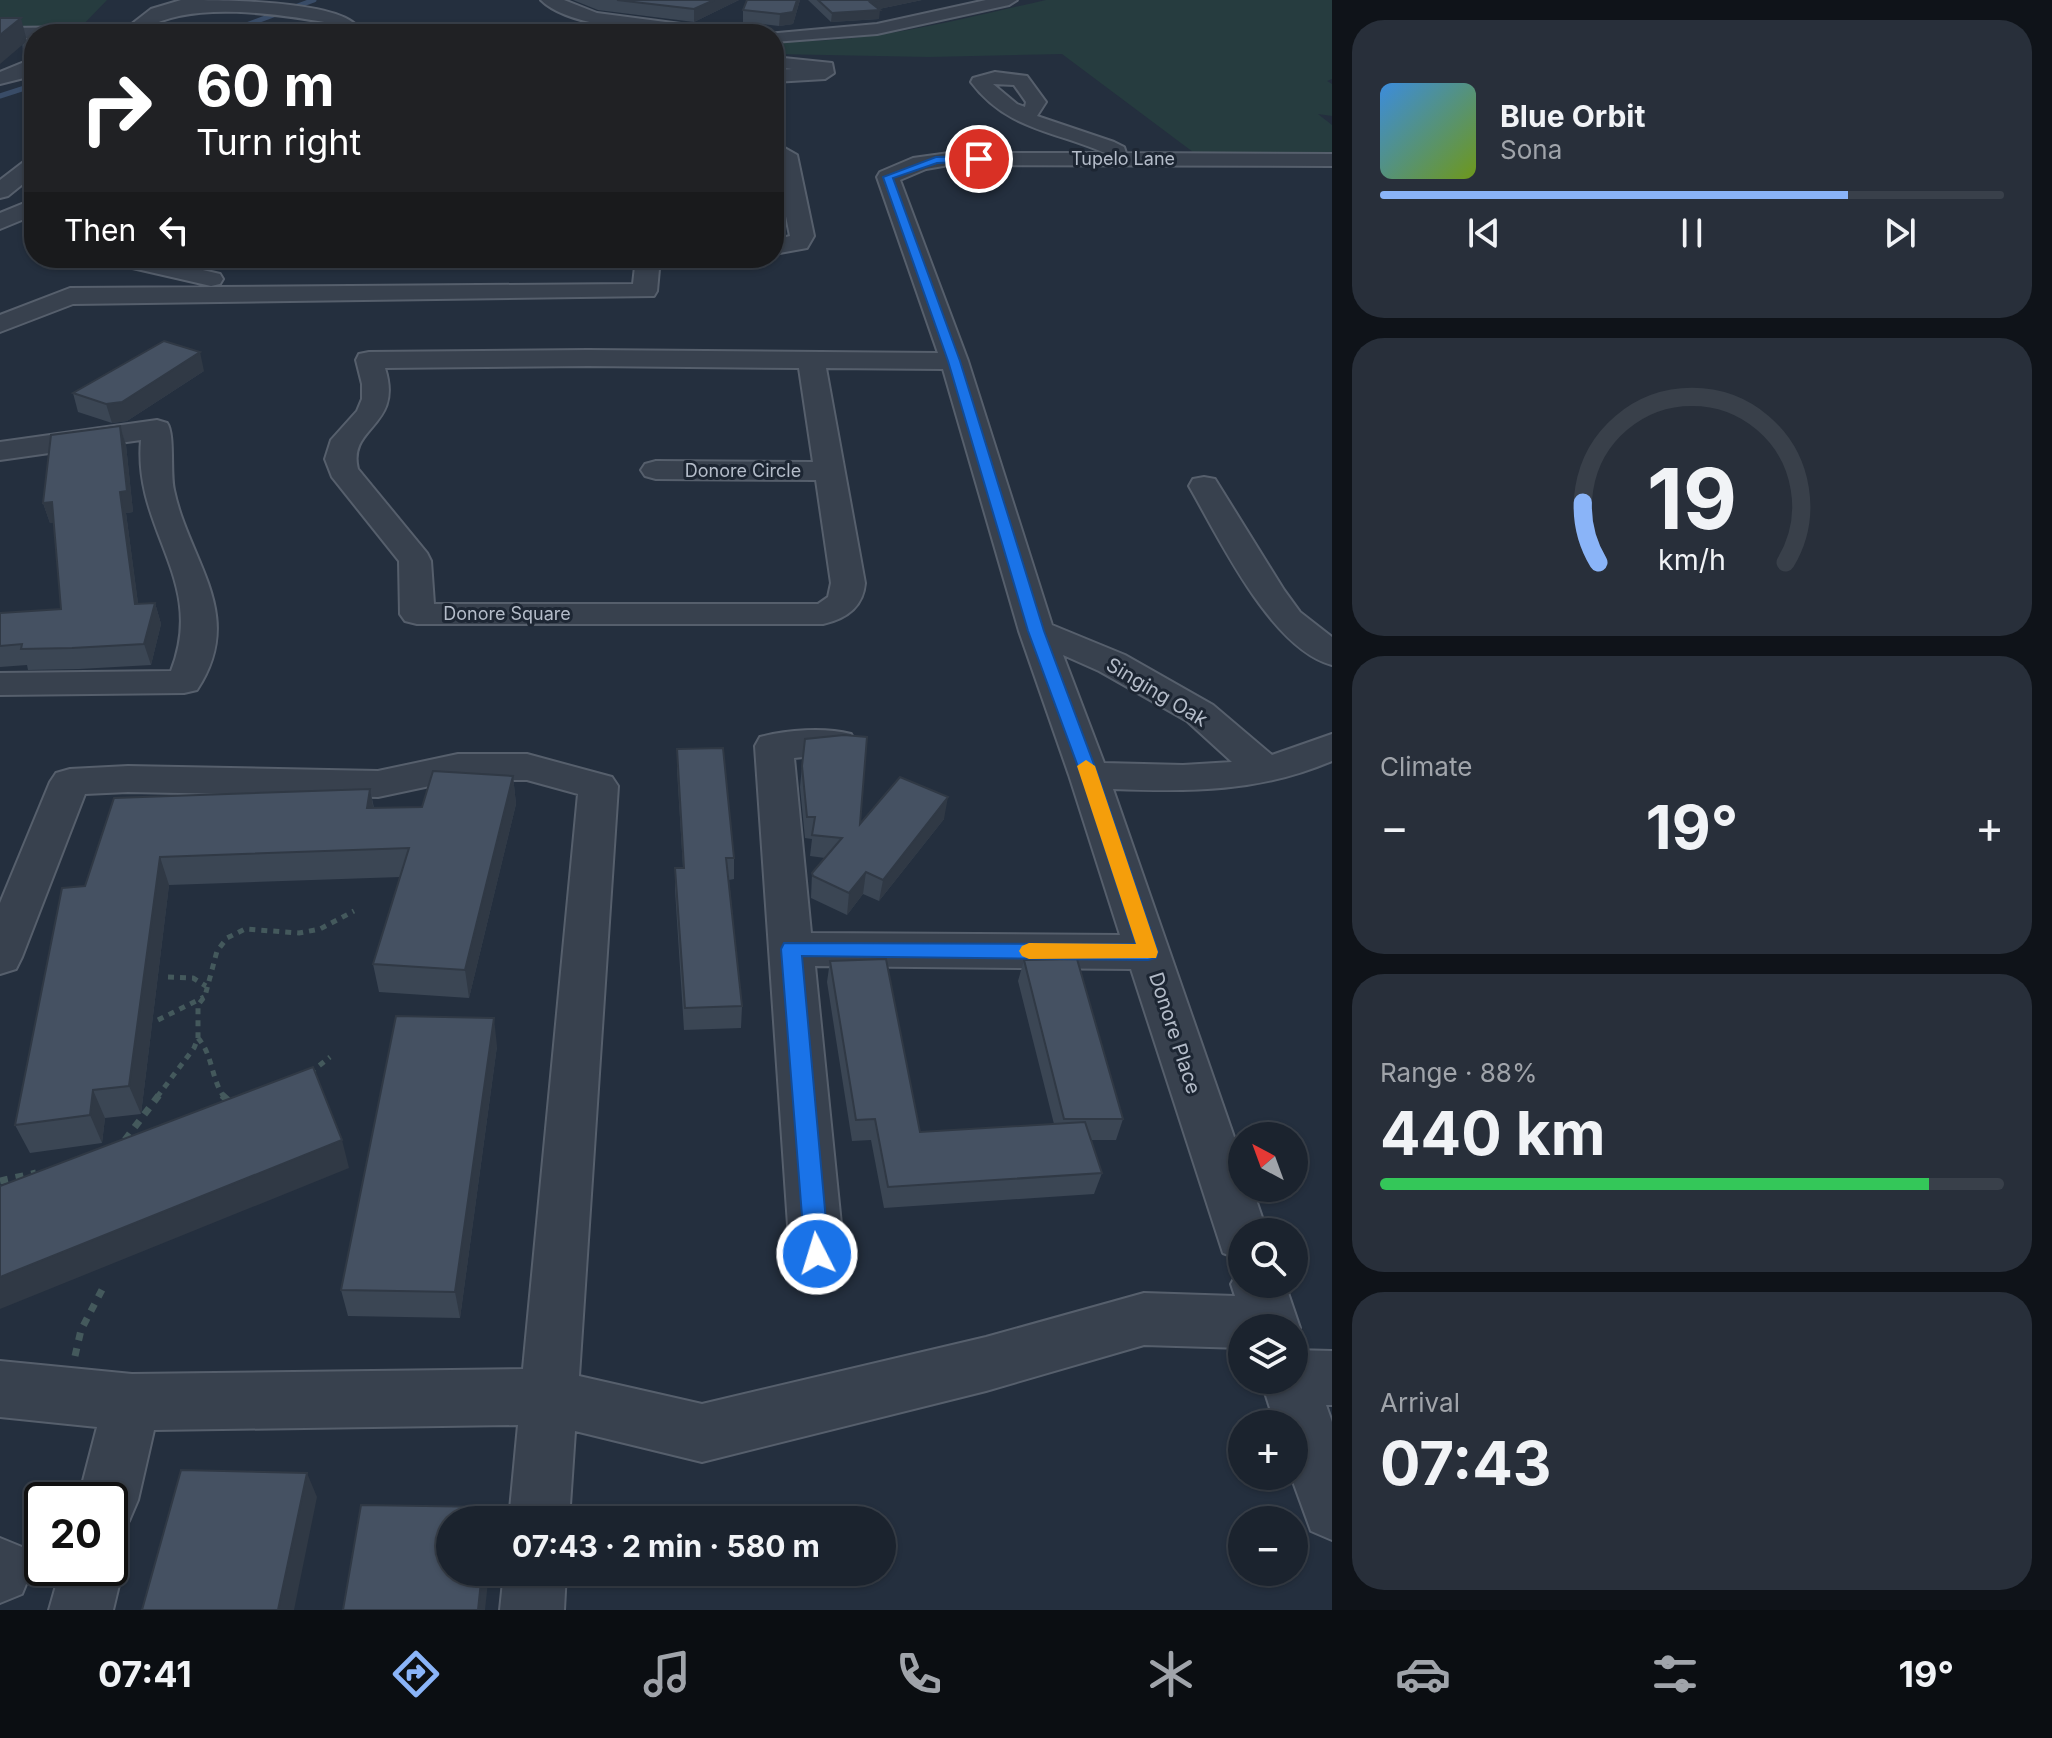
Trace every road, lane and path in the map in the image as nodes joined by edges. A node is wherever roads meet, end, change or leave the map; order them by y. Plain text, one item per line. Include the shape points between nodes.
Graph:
1 (549, 0) edge
2 (948, 0) edge
3 (1009, 0) edge
4 (206, 1) edge
5 (973, 8) junction
6 (112, 16) dead end
7 (105, 24) edge
8 (138, 24) edge
9 (345, 24) edge
10 (641, 24) edge
11 (784, 36) edge
12 (784, 62) edge
13 (24, 70) tunnel mouth
14 (784, 76) edge
15 (0, 78) edge
16 (1024, 117) dead end
17 (784, 154) edge
18 (1131, 159) junction
19 (1323, 160) edge
20 (916, 165) joint
21 (24, 173) edge
22 (1332, 179) edge
23 (0, 191) edge
24 (24, 211) edge
25 (0, 222) edge
26 (784, 245) edge
27 (106, 268) edge
28 (164, 268) edge
29 (647, 268) edge
30 (253, 294) junction
31 (70, 296) junction
32 (0, 324) edge
33 (811, 360) junction
34 (954, 361) junction
35 (0, 451) edge
36 (656, 470) dead end
37 (830, 471) junction
38 (1204, 486) dead end
39 (1036, 631) junction
40 (1332, 654) edge
41 (0, 684) edge
42 (837, 743) edge
43 (1332, 746) edge
44 (1267, 771) junction
45 (1089, 775) junction
46 (354, 911) dead end
47 (791, 949) junction
48 (1148, 952) junction
49 (0, 957) edge
50 (168, 977) dead end
51 (206, 986) junction
52 (205, 996) junction
53 (158, 1020) dead end
54 (198, 1038) junction
55 (330, 1057) dead end
56 (306, 1076) edge
57 (242, 1099) edge
58 (117, 1153) edge
59 (40, 1172) edge
60 (0, 1181) edge
61 (1236, 1218) edge
62 (817, 1254) dead end
63 (105, 1284) dead end
64 (1267, 1312) edge
65 (1332, 1378) edge
66 (1308, 1379) edge
67 (0, 1389) edge
68 (1297, 1394) edge
69 (66, 1396) junction
70 (549, 1397) junction
71 (132, 1402) junction
72 (112, 1482) edge
73 (540, 1506) edge
74 (1332, 1510) edge
75 (87, 1586) edge
76 (534, 1586) edge
77 (81, 1610) edge
78 (532, 1610) edge

1 - 10 street via 594,18
2 - 5 street
3 - 5 street
4 - 8 street via 170,7
4 - 9 street via 263,6
5 - 11 street via 877,29
6 - 7 street
12 - 14 street via 825,67 825,73 812,76
13 - 15 street
16 - 18 street
17 - 26 street via 802,236 799,243
18 - 19 street, Tupelo Lane
18 - 20 street, Tupelo Lane via 949,159
19 - 22 street
20 - 34 street, Donore Place via 888,177
21 - 23 street
24 - 25 street
27 - 31 street
28 - 30 street
29 - 30 street via 645,291
30 - 31 street
31 - 32 street
33 - 34 street, Donore Square
33 - 37 street, Donore Square
33 - 37 street, Donore Square via 369,360 376,401 342,443 340,463 411,553 417,614 823,614 848,594
34 - 39 street, Donore Place
35 - 41 street via 157,429 153,463 161,504 186,559 201,616 198,649 184,682
36 - 37 street, Donore Circle
38 - 40 street via 1278,606
39 - 44 street, Singing Oak via 1112,663 1200,713
39 - 45 street, Donore Place
42 - 47 street via 774,746
43 - 44 street
44 - 45 street via 1216,778
45 - 48 street, Donore Place
46 - 51 path via 320,929 245,929 227,938
47 - 48 street
47 - 62 street
48 - 61 street, Donore Place
49 - 70 street via 70,782 378,784 458,767 527,767 598,786
50 - 51 path via 193,978
51 - 52 path
52 - 53 path
52 - 54 path via 198,1005
54 - 57 path via 211,1056 218,1090 231,1103
54 - 58 path
55 - 56 path
59 - 60 path
63 - 69 path via 81,1330
64 - 70 street via 1144,1319 986,1364 702,1433
65 - 66 street
67 - 69 street
68 - 74 street
69 - 71 street
70 - 71 street
70 - 73 street
71 - 72 street
75 - 77 street
76 - 78 street

